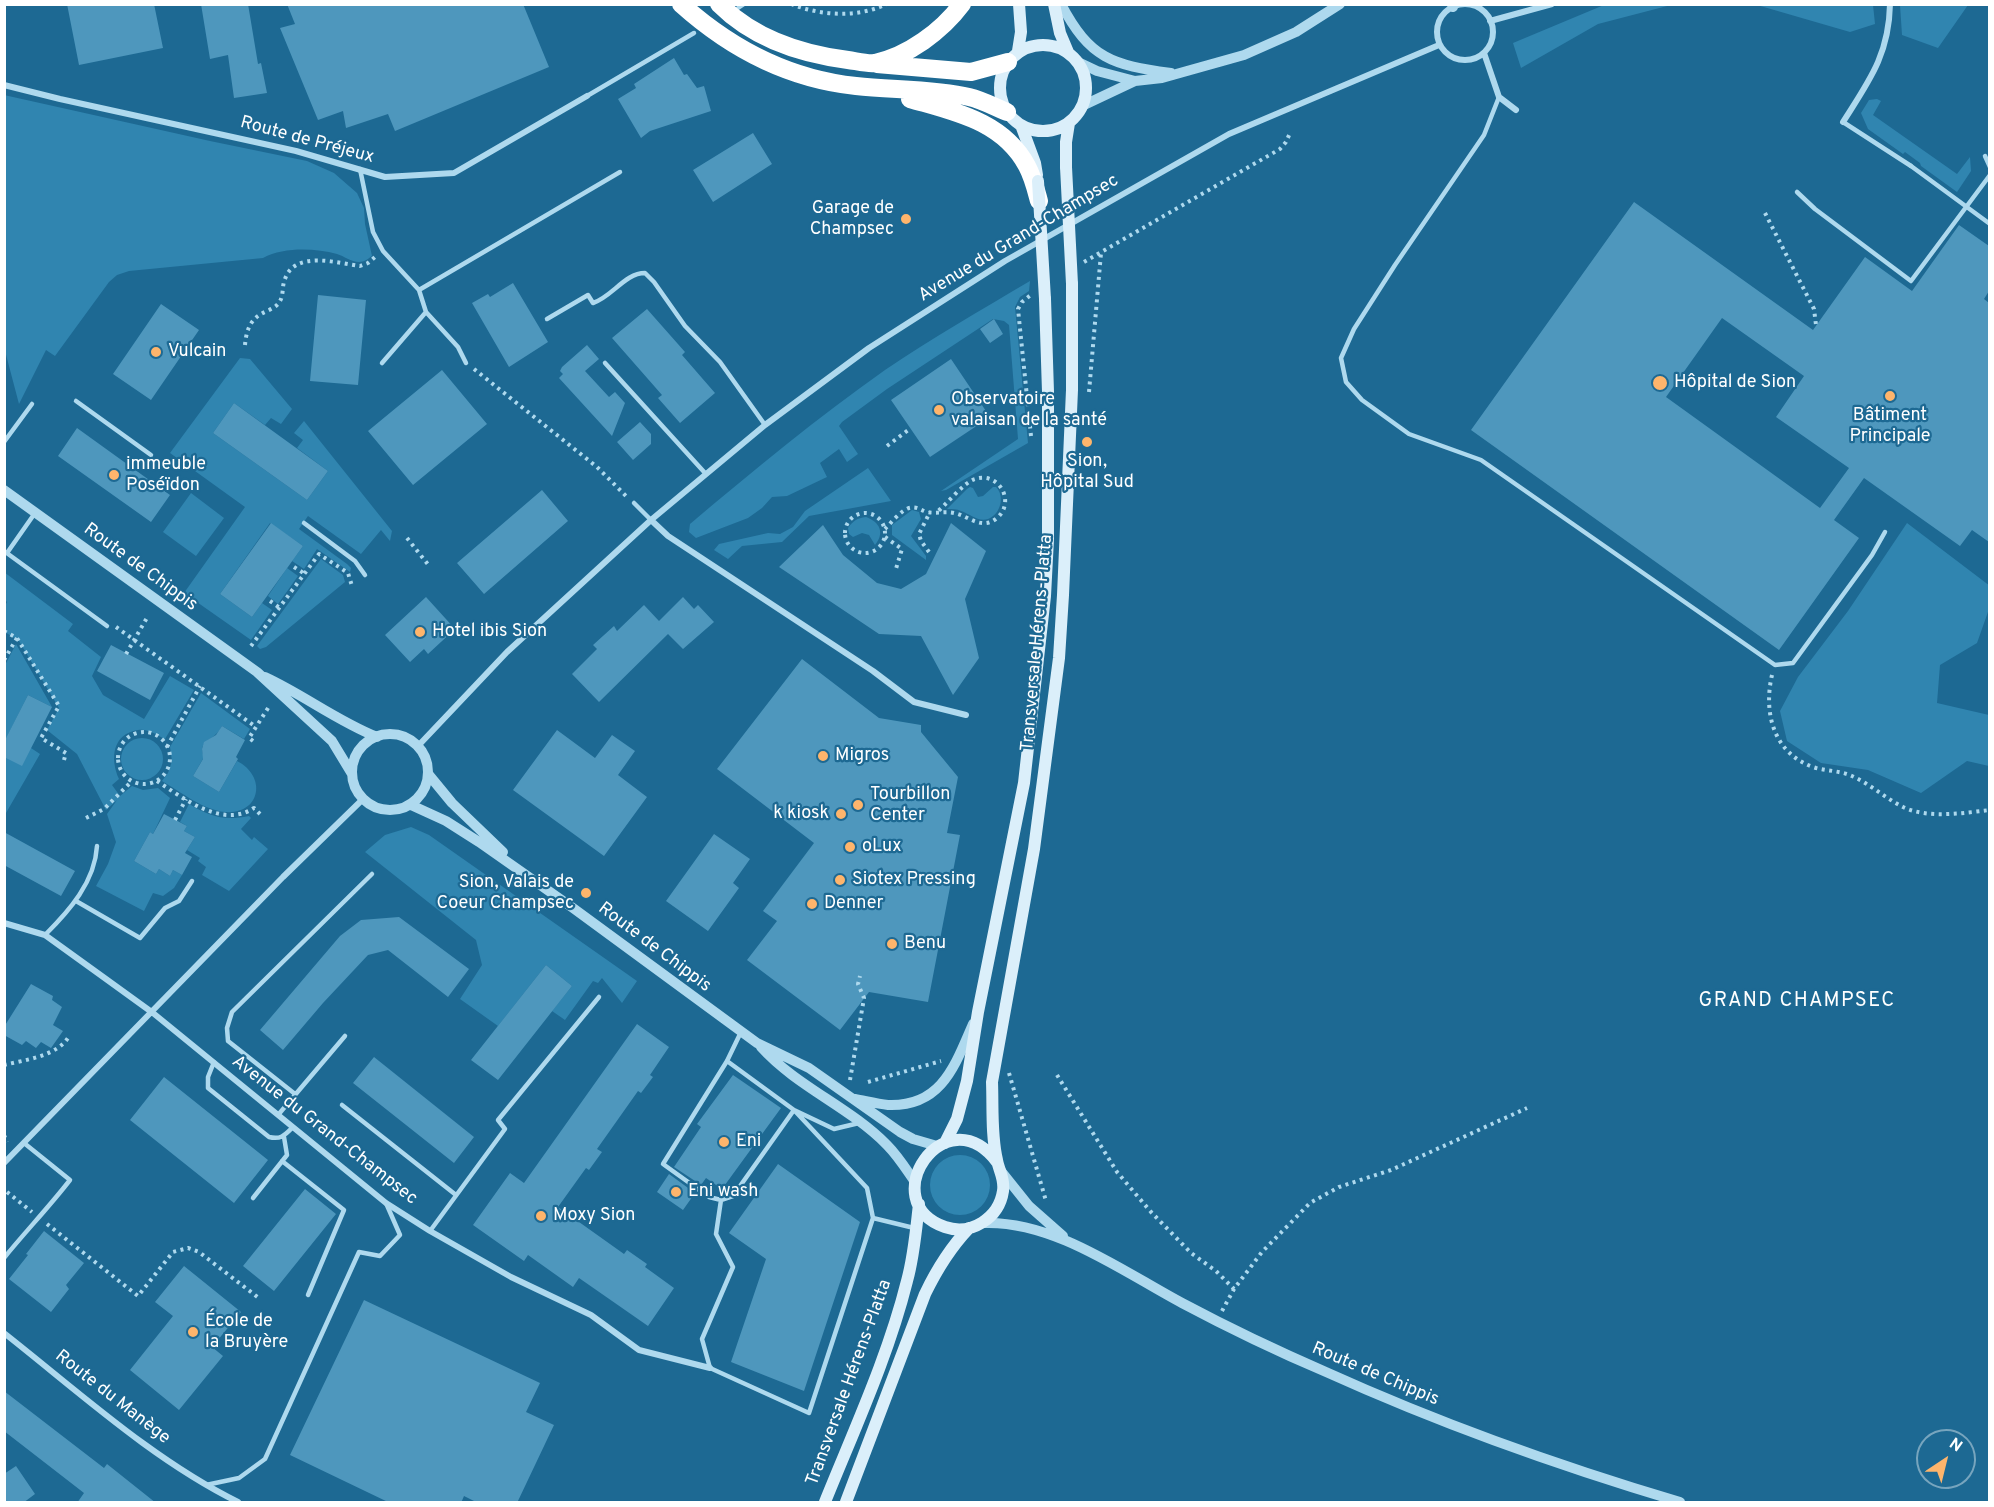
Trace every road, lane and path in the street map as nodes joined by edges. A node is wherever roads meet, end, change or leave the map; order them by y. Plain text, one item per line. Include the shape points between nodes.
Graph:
1 (681, 4) edge
2 (719, 4) edge
3 (744, 4) edge
4 (791, 4) edge
5 (887, 4) edge
6 (962, 4) edge
7 (1019, 4) edge
8 (1054, 4) edge
9 (1060, 4) edge
10 (1340, 4) edge
11 (1552, 4) edge
12 (1890, 4) edge
13 (1452, 6) edge
14 (738, 8) dead end
15 (1490, 21) junction
16 (694, 33) dead end
17 (1439, 45) junction
18 (1068, 52) junction
19 (1484, 53) junction
20 (1013, 57) junction
21 (1078, 62) junction
22 (874, 63) junction
23 (1177, 74) junction
24 (1135, 81) junction
25 (4, 85) edge
26 (874, 88) junction
27 (587, 96) joint
28 (1499, 97) junction
29 (1082, 106) junction
30 (1516, 110) dead end
31 (1007, 112) junction
32 (1843, 122) joint
33 (1069, 123) junction
34 (1021, 125) junction
35 (1290, 133) dead end
36 (1985, 156) dead end
37 (1989, 167) edge
38 (360, 169) junction
39 (620, 172) dead end
40 (1989, 175) edge
41 (1036, 182) junction
42 (1797, 192) dead end
43 (1041, 205) joint
44 (1765, 213) dead end
45 (1989, 224) edge
46 (383, 251) junction
47 (1101, 252) junction
48 (1077, 267) dead end
49 (418, 290) junction
50 (1042, 294) junction
51 (426, 312) junction
52 (547, 319) dead end
53 (1816, 325) dead end
54 (245, 345) dead end
55 (382, 363) dead end
56 (466, 363) joint
57 (605, 363) dead end
58 (76, 401) dead end
59 (32, 404) dead end
60 (1088, 404) dead end
61 (765, 425) junction
62 (910, 428) dead end
63 (1032, 439) dead end
64 (4, 442) edge
65 (887, 446) dead end
66 (151, 455) dead end
67 (705, 473) junction
68 (4, 490) edge
69 (634, 503) joint
70 (35, 512) junction
71 (930, 512) junction
72 (937, 512) junction
73 (651, 519) junction
74 (304, 523) dead end
75 (885, 529) junction
76 (1885, 532) dead end
77 (885, 537) junction
78 (407, 538) dead end
79 (6, 552) edge
80 (929, 552) dead end
81 (294, 567) dead end
82 (430, 567) dead end
83 (895, 572) dead end
84 (304, 574) junction
85 (365, 575) dead end
86 (352, 586) dead end
87 (270, 601) dead end
88 (280, 608) junction
89 (148, 616) dead end
90 (107, 626) joint
91 (4, 631) edge
92 (17, 638) junction
93 (134, 640) junction
94 (251, 646) dead end
95 (126, 654) dead end
96 (4, 660) edge
97 (1775, 665) junction
98 (257, 672) junction
99 (200, 686) junction
100 (270, 705) dead end
101 (966, 715) dead end
102 (256, 727) junction
103 (377, 737) junction
104 (253, 741) dead end
105 (418, 746) junction
106 (167, 747) junction
107 (64, 760) dead end
108 (352, 774) junction
109 (429, 775) junction
110 (132, 781) junction
111 (157, 781) junction
112 (363, 799) junction
113 (186, 800) junction
114 (411, 805) junction
115 (1989, 810) edge
116 (262, 816) dead end
117 (86, 818) dead end
118 (175, 820) dead end
119 (97, 846) dead end
120 (372, 874) dead end
121 (532, 878) junction
122 (192, 881) dead end
123 (76, 901) junction
124 (4, 923) edge
125 (45, 935) junction
126 (860, 976) dead end
127 (599, 997) dead end
128 (978, 1012) junction
129 (153, 1013) junction
130 (741, 1032) junction
131 (345, 1036) dead end
132 (68, 1038) dead end
133 (757, 1043) junction
134 (942, 1060) dead end
135 (726, 1061) junction
136 (214, 1062) junction
137 (4, 1065) edge
138 (1009, 1073) dead end
139 (1057, 1076) dead end
140 (850, 1080) dead end
141 (868, 1082) dead end
142 (295, 1094) junction
143 (854, 1099) junction
144 (342, 1105) dead end
145 (1527, 1108) dead end
146 (794, 1110) junction
147 (278, 1115) junction
148 (860, 1123) junction
149 (292, 1127) junction
150 (4, 1135) edge
151 (284, 1137) junction
152 (7, 1142) dead end
153 (24, 1143) junction
154 (941, 1145) junction
155 (282, 1161) junction
156 (4, 1163) edge
157 (999, 1166) junction
158 (915, 1182) junction
159 (7, 1192) dead end
160 (456, 1195) junction
161 (254, 1198) dead end
162 (721, 1200) junction
163 (1046, 1201) dead end
164 (386, 1203) junction
165 (919, 1204) junction
166 (39, 1218) junction
167 (873, 1218) junction
168 (983, 1223) junction
169 (916, 1228) junction
170 (969, 1228) junction
171 (430, 1232) junction
172 (1072, 1243) junction
173 (4, 1258) edge
174 (1234, 1289) junction
175 (308, 1295) dead end
176 (260, 1299) dead end
177 (1217, 1321) junction
178 (4, 1333) edge
179 (710, 1368) junction
180 (203, 1485) junction
181 (238, 1503) edge
182 (825, 1503) edge
183 (846, 1503) edge
184 (1680, 1503) edge

1 - 26 highway via 722,38 771,64 827,82
2 - 22 highway via 738,21 779,44 819,56
3 - 14 lane
4 - 5 path via 841,14 862,13
6 - 22 highway via 930,36
7 - 20 main road via 1021,32
8 - 18 main road
9 - 23 street via 1086,43 1104,57 1124,65
10 - 23 street via 1296,32 1244,55
11 - 15 street
12 - 32 street via 1878,67
13 - 15 street via 1479,8
13 - 17 street via 1437,27
15 - 19 street via 1493,38
16 - 27 lane
17 - 19 street via 1460,60
17 - 61 street, Avenue du Grand-Champsec via 1219,140 1005,261 869,348
18 - 20 main road via 1045,44 1027,47
18 - 21 main road
19 - 28 street
20 - 22 highway via 971,72
20 - 31 main road via 1003,72 1000,90
21 - 24 street
21 - 29 main road via 1086,80
23 - 24 street
24 - 29 street
25 - 38 street, Route de Préjeux
26 - 31 highway via 962,95
26 - 41 highway via 958,112 985,124 1016,150
27 - 38 street, Route de Préjeux via 454,173 385,177
28 - 30 street
28 - 97 lane via 1484,135 1354,329 1341,358 1346,382 1362,400 1409,434 1481,460
29 - 33 main road
31 - 34 main road
32 - 45 lane, bridge
33 - 34 main road via 1045,131
33 - 157 main road, Transversale Hérens-Platta, bridge via 1066,166 1072,390 1065,572 1059,658 1034,849 992,1082
34 - 41 main road via 1035,163
35 - 47 path via 1280,149
36 - 37 lane
38 - 46 lane via 373,232
39 - 49 lane
40 - 42 lane via 1911,281
41 - 43 highway, bridge
43 - 50 main road, Transversale Hérens-Platta, bridge
44 - 53 path via 1814,309
46 - 49 lane
46 - 54 path via 360,266 308,260 293,267 285,276 279,302 252,321
47 - 48 path
47 - 60 path
49 - 51 lane
50 - 63 path via 1022,302 1018,309
50 - 128 main road, Transversale Hérens-Platta via 1048,494 1045,596 1024,783
51 - 55 lane
51 - 56 lane via 458,347
52 - 61 lane via 588,295 593,303 601,300 636,273 645,273 685,326 720,362
56 - 69 path via 573,447
57 - 67 lane
58 - 66 lane
59 - 64 lane
61 - 67 street, Avenue du Grand-Champsec
62 - 65 path
67 - 73 street, Avenue du Grand-Champsec
68 - 70 street, Route de Chippis
69 - 73 lane
70 - 79 lane
70 - 98 street, Route de Chippis
71 - 72 path
71 - 75 path via 908,508
71 - 80 path via 919,534
72 - 72 path via 977,478 992,479 1006,497 1003,512 993,522 976,523 961,514
73 - 101 street via 668,536 914,702
73 - 105 street, Avenue du Grand-Champsec via 507,652
74 - 85 lane via 355,561
75 - 77 path
75 - 77 path via 878,517 858,514 848,522 844,534 849,547 861,554 879,548
76 - 97 lane via 1793,663
77 - 83 path via 902,549
78 - 82 path
79 - 90 lane
81 - 84 path
84 - 86 path via 319,555 348,573
84 - 88 path
87 - 88 path
88 - 94 path
89 - 93 path
90 - 93 path via 112,624
91 - 92 path
92 - 96 path
92 - 107 path via 59,706 41,738 66,753
93 - 95 path
93 - 99 path
97 - 115 path via 1770,693 1771,725 1775,736 1796,758 1815,767 1846,773 1904,808 1922,813
98 - 103 street, Route de Chippis via 296,691 341,721
98 - 108 street, Route de Chippis via 332,741
99 - 102 path
99 - 106 path
100 - 102 path
102 - 104 path via 249,738
103 - 105 street via 400,735
103 - 108 street via 358,751
105 - 109 street via 428,763
106 - 110 path via 150,734 127,739 118,753 118,761
106 - 111 path via 168,768
108 - 112 street
109 - 114 street via 423,793
109 - 121 street, Route de Chippis via 452,803
110 - 111 path
110 - 117 path via 104,808
111 - 113 path
112 - 114 street via 385,810
112 - 129 street via 282,877
113 - 116 path via 213,813 229,816 254,808
113 - 118 path
114 - 121 street, Route de Chippis via 446,821
119 - 123 lane via 97,858
120 - 142 lane via 232,1012 228,1041
121 - 130 street, Route de Chippis
122 - 123 lane via 179,901 165,908 141,938
123 - 125 lane
124 - 125 street, Avenue du Grand-Champsec
125 - 129 street, Avenue du Grand-Champsec
126 - 140 path via 858,984 864,998
127 - 160 lane via 498,1120 505,1129
128 - 143 street via 950,1074 932,1093 896,1105
128 - 154 main road, Transversale Hérens-Platta via 968,1081 957,1119
129 - 136 street, Avenue du Grand-Champsec
129 - 153 street
130 - 133 street, Route de Chippis
130 - 135 lane
131 - 142 lane
132 - 137 path via 49,1053
133 - 143 street, Route de Chippis via 809,1068
133 - 148 street, Route de Chippis via 771,1058
134 - 141 path
135 - 146 lane
135 - 162 lane via 663,1164 709,1197
136 - 147 street, Avenue du Grand-Champsec
136 - 151 lane via 208,1088 269,1137
138 - 163 path
139 - 174 path via 1116,1172 1191,1253
142 - 147 lane
143 - 154 street, Route de Chippis via 913,1139
144 - 160 lane
145 - 174 path via 1417,1159 1325,1193 1286,1226
146 - 148 lane via 834,1129
146 - 162 lane via 733,1196
146 - 167 lane via 867,1188
147 - 149 street, Avenue du Grand-Champsec
148 - 158 street, Route de Chippis via 886,1143
149 - 151 lane
149 - 164 street, Avenue du Grand-Champsec
150 - 152 path
151 - 155 lane via 287,1155
153 - 156 street
153 - 166 lane via 70,1180
154 - 157 main road via 974,1143 987,1150
154 - 158 main road via 922,1161
155 - 161 lane
155 - 175 lane via 344,1210
157 - 168 main road via 1004,1185 1001,1200
157 - 172 street, Route de Chippis via 1029,1206
158 - 165 main road
159 - 166 path
160 - 171 lane
162 - 179 lane via 716,1234 733,1267 702,1339
164 - 171 street, Avenue du Grand-Champsec
164 - 180 lane via 400,1235 380,1256 359,1252 265,1459 239,1478
165 - 169 main road, Transversale Hérens-Platta
165 - 170 main road via 942,1226
166 - 173 lane
166 - 176 path via 138,1296 173,1252 189,1248
167 - 169 lane
167 - 179 lane via 809,1413
168 - 170 main road
168 - 172 street, Route de Chippis via 1014,1224
169 - 182 main road, Transversale Hérens-Platta via 907,1283 889,1339
170 - 183 main road, Transversale Hérens-Platta via 938,1267 925,1294
171 - 179 street, Avenue du Grand-Champsec via 591,1315 639,1350
172 - 177 street, Route de Chippis
174 - 177 path
177 - 184 street, Route de Chippis via 1407,1407 1554,1462
178 - 180 street, Route du Manège
180 - 181 street, Route du Manège

